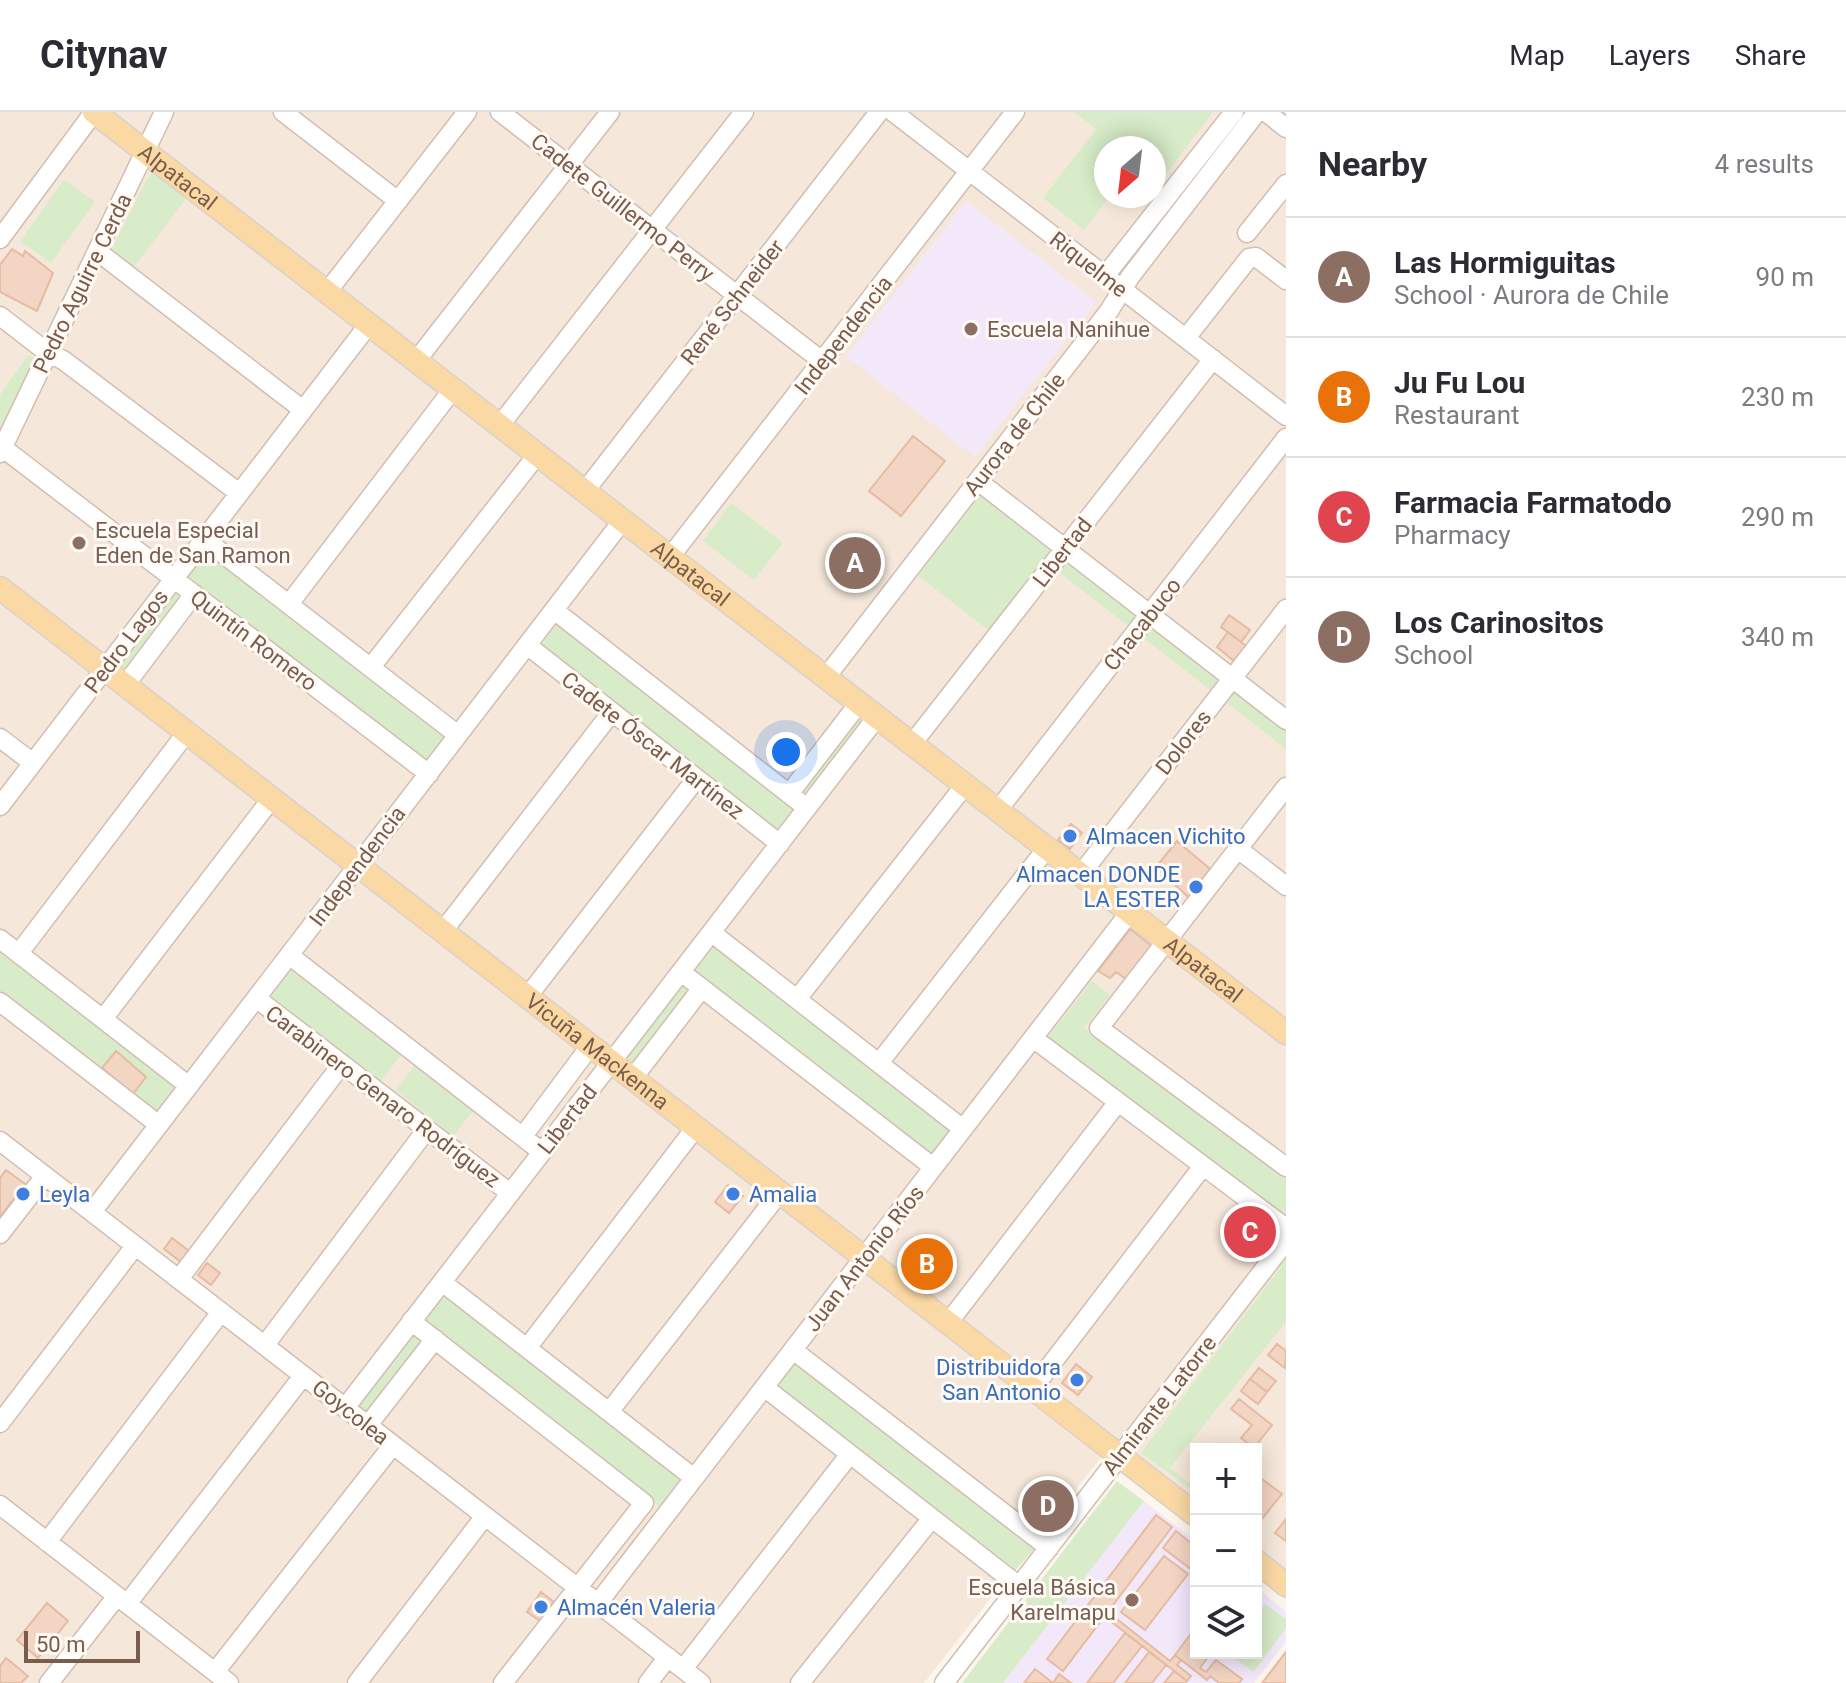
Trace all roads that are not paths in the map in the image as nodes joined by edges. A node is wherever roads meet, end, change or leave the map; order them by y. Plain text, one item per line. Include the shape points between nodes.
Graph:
1 (94, 112) edge
2 (164, 112) edge
3 (283, 112) edge
4 (467, 112) edge
5 (500, 112) edge
6 (610, 112) edge
7 (744, 112) edge
8 (879, 112) edge
9 (893, 112) edge
10 (1015, 112) edge
11 (1234, 112) edge
12 (1257, 112) edge
13 (1266, 112) edge
14 (1286, 128) edge
15 (145, 152) junction
16 (568, 165) junction
17 (969, 171) junction
18 (1286, 184) edge
19 (398, 201) junction
20 (652, 230) junction
21 (1247, 233) dead end
22 (0, 239) edge
23 (97, 251) junction
24 (1105, 276) junction
25 (1286, 280) edge
26 (1122, 289) junction
27 (327, 292) junction
28 (737, 295) junction
29 (0, 316) edge
30 (369, 324) junction
31 (1186, 338) junction
32 (48, 353) junction
33 (1213, 359) junction
34 (416, 361) junction
35 (822, 361) junction
36 (453, 389) junction
37 (303, 410) junction
38 (1286, 416) edge
39 (500, 425) junction
40 (1286, 438) edge
41 (1, 450) edge
42 (537, 455) junction
43 (978, 481) junction
44 (585, 491) junction
45 (239, 493) junction
46 (623, 520) junction
47 (204, 539) junction
48 (1065, 549) junction
49 (670, 557) junction
50 (174, 578) junction
51 (0, 588) edge
52 (194, 594) junction
53 (289, 604) junction
54 (1286, 609) edge
55 (554, 610) junction
56 (1150, 614) junction
57 (527, 645) junction
58 (371, 667) junction
59 (105, 668) junction
60 (826, 677) junction
61 (1233, 678) junction
62 (126, 684) junction
63 (868, 710) junction
64 (611, 713) junction
65 (1286, 720) edge
66 (187, 732) junction
67 (458, 735) junction
68 (0, 738) edge
69 (912, 744) junction
70 (33, 763) junction
71 (429, 774) junction
72 (696, 779) junction
73 (965, 785) junction
74 (1286, 787) edge
75 (789, 794) junction
76 (272, 798) junction
77 (0, 806) edge
78 (807, 808) junction
79 (998, 810) junction
80 (780, 844) junction
81 (1047, 848) junction
82 (1238, 849) junction
83 (358, 865) junction
84 (1081, 874) junction
85 (1286, 886) edge
86 (1130, 912) junction
87 (443, 931) junction
88 (712, 933) junction
89 (0, 939) edge
90 (1167, 940) junction
91 (19, 953) junction
92 (289, 955) junction
93 (681, 972) junction
94 (702, 988) junction
95 (528, 996) junction
96 (256, 998) junction
97 (797, 999) junction
98 (0, 1002) edge
99 (103, 1019) junction
100 (1286, 1033) edge
101 (1033, 1038) junction
102 (591, 1045) junction
103 (612, 1062) junction
104 (879, 1063) junction
105 (342, 1064) junction
106 (633, 1078) junction
107 (189, 1086) junction
108 (1118, 1102) junction
109 (159, 1125) junction
110 (696, 1127) junction
111 (427, 1129) junction
112 (963, 1129) junction
113 (523, 1136) junction
114 (0, 1141) edge
115 (542, 1152) junction
116 (1203, 1166) junction
117 (933, 1167) junction
118 (1286, 1167) edge
119 (45, 1176) junction
120 (780, 1192) junction
121 (510, 1193) junction
122 (92, 1212) junction
123 (1286, 1228) edge
124 (0, 1234) edge
125 (1286, 1241) edge
126 (135, 1246) junction
127 (864, 1257) junction
128 (179, 1279) junction
129 (442, 1282) junction
130 (221, 1312) junction
131 (411, 1321) junction
132 (948, 1323) junction
133 (435, 1339) junction
134 (265, 1345) junction
135 (527, 1348) junction
136 (793, 1350) junction
137 (303, 1376) junction
138 (764, 1387) junction
139 (1033, 1388) junction
140 (345, 1408) junction
141 (609, 1412) junction
142 (0, 1423) edge
143 (368, 1425) junction
144 (393, 1445) junction
145 (850, 1454) junction
146 (1120, 1456) junction
147 (694, 1478) junction
148 (0, 1505) edge
149 (1190, 1510) edge
150 (485, 1516) junction
151 (932, 1518) junction
152 (47, 1542) junction
153 (1049, 1548) junction
154 (1262, 1566) edge
155 (1286, 1585) edge
156 (1019, 1586) junction
157 (578, 1587) junction
158 (122, 1600) junction
159 (598, 1603) junction
160 (668, 1657) junction
161 (683, 1669) junction
162 (222, 1677) edge
163 (49, 1683) edge
164 (357, 1683) edge
165 (503, 1683) edge
166 (648, 1683) edge
167 (701, 1683) edge
168 (800, 1683) edge
169 (944, 1683) edge

1 - 15 main road, Alpatacal
1 - 22 street
2 - 15 street, Pedro Aguirre Cerda
3 - 19 street
4 - 19 street
5 - 16 street, Cadete Guillermo Perry
6 - 16 street
7 - 20 street
8 - 28 street, René Schneider
9 - 17 street, Riquelme
10 - 17 street, Independencia
11 - 24 street
12 - 26 street, Aurora de Chile
13 - 14 street
15 - 23 street, Pedro Aguirre Cerda
15 - 27 main road, Alpatacal
16 - 20 street, Cadete Guillermo Perry
16 - 34 street
17 - 24 street, Riquelme
17 - 35 street, Independencia
18 - 21 street
19 - 27 street
20 - 28 street, Cadete Guillermo Perry
20 - 39 street
23 - 32 street, Pedro Aguirre Cerda
23 - 37 street
24 - 26 street, Riquelme
25 - 31 street via 1252,257
26 - 31 street, Riquelme
26 - 43 street, Aurora de Chile
27 - 30 main road, Alpatacal
28 - 35 street, Cadete Guillermo Perry
28 - 44 street, René Schneider
29 - 32 street
30 - 34 main road, Alpatacal
30 - 37 street, Pedro Lagos
31 - 33 street, Riquelme
32 - 41 street, Pedro Aguirre Cerda
32 - 45 street
33 - 38 street, Riquelme
33 - 48 street, Libertad
34 - 36 main road, Alpatacal
35 - 49 street, Independencia
36 - 39 main road, Alpatacal
36 - 53 street
37 - 45 street, Pedro Lagos
39 - 42 main road, Alpatacal
40 - 56 street, Chacabuco
41 - 50 street, Quintín Romero
42 - 44 main road, Alpatacal
42 - 58 street
43 - 48 street
43 - 60 street, Aurora de Chile
44 - 46 main road, Alpatacal
45 - 47 street, Pedro Lagos
46 - 49 main road, Alpatacal
46 - 55 street, Independencia
47 - 50 street, Pedro Lagos
47 - 53 street
48 - 56 street
48 - 69 street, Libertad
49 - 60 main road, Alpatacal
50 - 52 street, Quintín Romero
50 - 59 street, Pedro Lagos
51 - 59 main road, Vicuña Mackenna
52 - 62 street, Pedro Lagos
52 - 71 street, Quintín Romero
53 - 58 street
54 - 61 street, Dolores
55 - 57 street, Independencia
55 - 75 street, Cadete Óscar Martínez
56 - 61 street
56 - 79 street, Chacabuco
57 - 64 street, Cadete Óscar Martínez
57 - 67 street, Independencia
58 - 67 street
59 - 62 main road, Vicuña Mackenna
59 - 70 street, Pedro Lagos
60 - 63 main road, Alpatacal
61 - 65 street
61 - 84 street, Dolores
62 - 66 main road, Vicuña Mackenna
63 - 69 main road, Alpatacal
63 - 75 street
63 - 78 street, Libertad
64 - 72 street, Cadete Óscar Martínez
64 - 87 street
66 - 76 main road, Vicuña Mackenna
66 - 91 street
67 - 71 street, Independencia
68 - 70 street
69 - 73 main road, Alpatacal
70 - 77 street, Pedro Lagos
71 - 83 street, Independencia
72 - 80 street, Cadete Óscar Martínez
72 - 95 street
73 - 79 main road, Alpatacal
73 - 97 street
74 - 82 street
75 - 78 street, Cadete Óscar Martínez
76 - 83 main road, Vicuña Mackenna
76 - 99 street
78 - 80 street, Libertad
79 - 81 main road, Alpatacal
80 - 88 street, Libertad
81 - 84 main road, Alpatacal
81 - 104 street
82 - 85 street
82 - 90 street
83 - 87 main road, Vicuña Mackenna
83 - 92 street, Independencia
84 - 86 main road, Alpatacal
86 - 90 main road, Alpatacal
86 - 101 street, Juan Antonio Ríos
87 - 95 main road, Vicuña Mackenna
88 - 93 street, Libertad
88 - 97 street
89 - 91 street
90 - 100 main road, Alpatacal
90 - 118 street via 1099,1028
91 - 99 street
92 - 96 street, Independencia
92 - 113 street
93 - 94 street
93 - 103 street, Libertad
94 - 106 street
94 - 117 street
95 - 102 main road, Vicuña Mackenna
96 - 105 street, Carabinero Genaro Rodríguez
96 - 107 street, Independencia
97 - 104 street
98 - 109 street
99 - 107 street
101 - 108 street
101 - 112 street, Juan Antonio Ríos
102 - 103 main road, Vicuña Mackenna
102 - 113 street, Libertad
103 - 106 main road, Vicuña Mackenna
103 - 115 street, Libertad
104 - 112 street
105 - 111 street, Carabinero Genaro Rodríguez
105 - 128 street
106 - 110 main road, Vicuña Mackenna
107 - 109 street, Independencia
108 - 116 street
108 - 132 street
109 - 122 street, Independencia
110 - 120 main road, Vicuña Mackenna
110 - 135 street
111 - 121 street, Carabinero Genaro Rodríguez
111 - 134 street
112 - 117 street, Juan Antonio Ríos
113 - 115 street
114 - 119 street, Goycolea
115 - 121 street, Libertad
116 - 123 street
116 - 139 street
117 - 127 street, Juan Antonio Ríos
119 - 122 street, Goycolea
119 - 124 street
120 - 127 main road, Vicuña Mackenna
120 - 141 street
121 - 129 street, Libertad
122 - 126 street, Goycolea
125 - 146 street, Almirante Latorre
126 - 128 street, Goycolea
126 - 142 street
127 - 132 main road, Vicuña Mackenna
127 - 136 street, Juan Antonio Ríos
128 - 130 street, Goycolea
129 - 131 street, Libertad
129 - 135 street
130 - 134 street, Goycolea
130 - 152 street
131 - 133 street
131 - 140 street, Libertad
132 - 139 main road, Vicuña Mackenna
133 - 143 street
133 - 157 street via 644,1503
134 - 137 street, Goycolea
135 - 141 street
136 - 138 street, Juan Antonio Ríos
136 - 153 street
137 - 140 street, Goycolea
137 - 158 street
138 - 145 street
138 - 147 street, Juan Antonio Ríos
139 - 146 main road, Vicuña Mackenna
140 - 143 street, Goycolea
141 - 147 street
143 - 144 street, Goycolea
144 - 150 street, Goycolea
144 - 162 street
145 - 151 street
145 - 161 street
146 - 149 main road, Vicuña Mackenna
146 - 153 street, Almirante Latorre
147 - 159 street, Juan Antonio Ríos
148 - 152 street
150 - 157 street, Goycolea
150 - 164 street
151 - 156 street
151 - 168 street
152 - 158 street
153 - 156 street, Almirante Latorre
154 - 155 main road
156 - 169 street, Almirante Latorre
157 - 159 street, Goycolea
157 - 165 street
158 - 162 street
158 - 163 street
159 - 160 street, Goycolea
160 - 161 street, Goycolea
160 - 166 street
161 - 167 street, Goycolea

